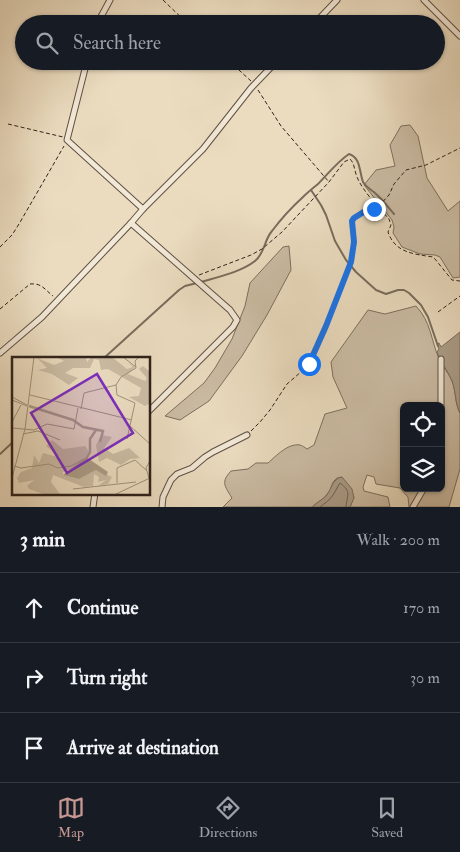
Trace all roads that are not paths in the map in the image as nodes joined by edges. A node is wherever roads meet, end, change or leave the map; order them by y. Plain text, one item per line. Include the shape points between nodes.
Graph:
1 (110, 0) edge
2 (337, 0) edge
3 (424, 0) edge
4 (102, 15) edge
5 (323, 15) edge
6 (439, 15) edge
7 (445, 21) edge
8 (460, 36) edge
9 (85, 70) edge
10 (268, 70) edge
11 (143, 208) junction
12 (131, 223) junction
13 (0, 353) edge
14 (441, 360) dead end
15 (441, 402) edge
16 (150, 410) edge
17 (247, 435) road end
18 (422, 492) edge
19 (95, 494) edge
20 (93, 507) edge
21 (162, 507) edge
22 (413, 507) edge

1 - 4 street
2 - 5 street
3 - 6 street
7 - 8 street
9 - 11 street via 68,140
10 - 11 street via 203,149
11 - 12 street
12 - 13 street via 42,317
12 - 16 street via 230,310 237,320
14 - 15 street
17 - 21 street via 174,476 163,497
18 - 22 street
19 - 20 street

